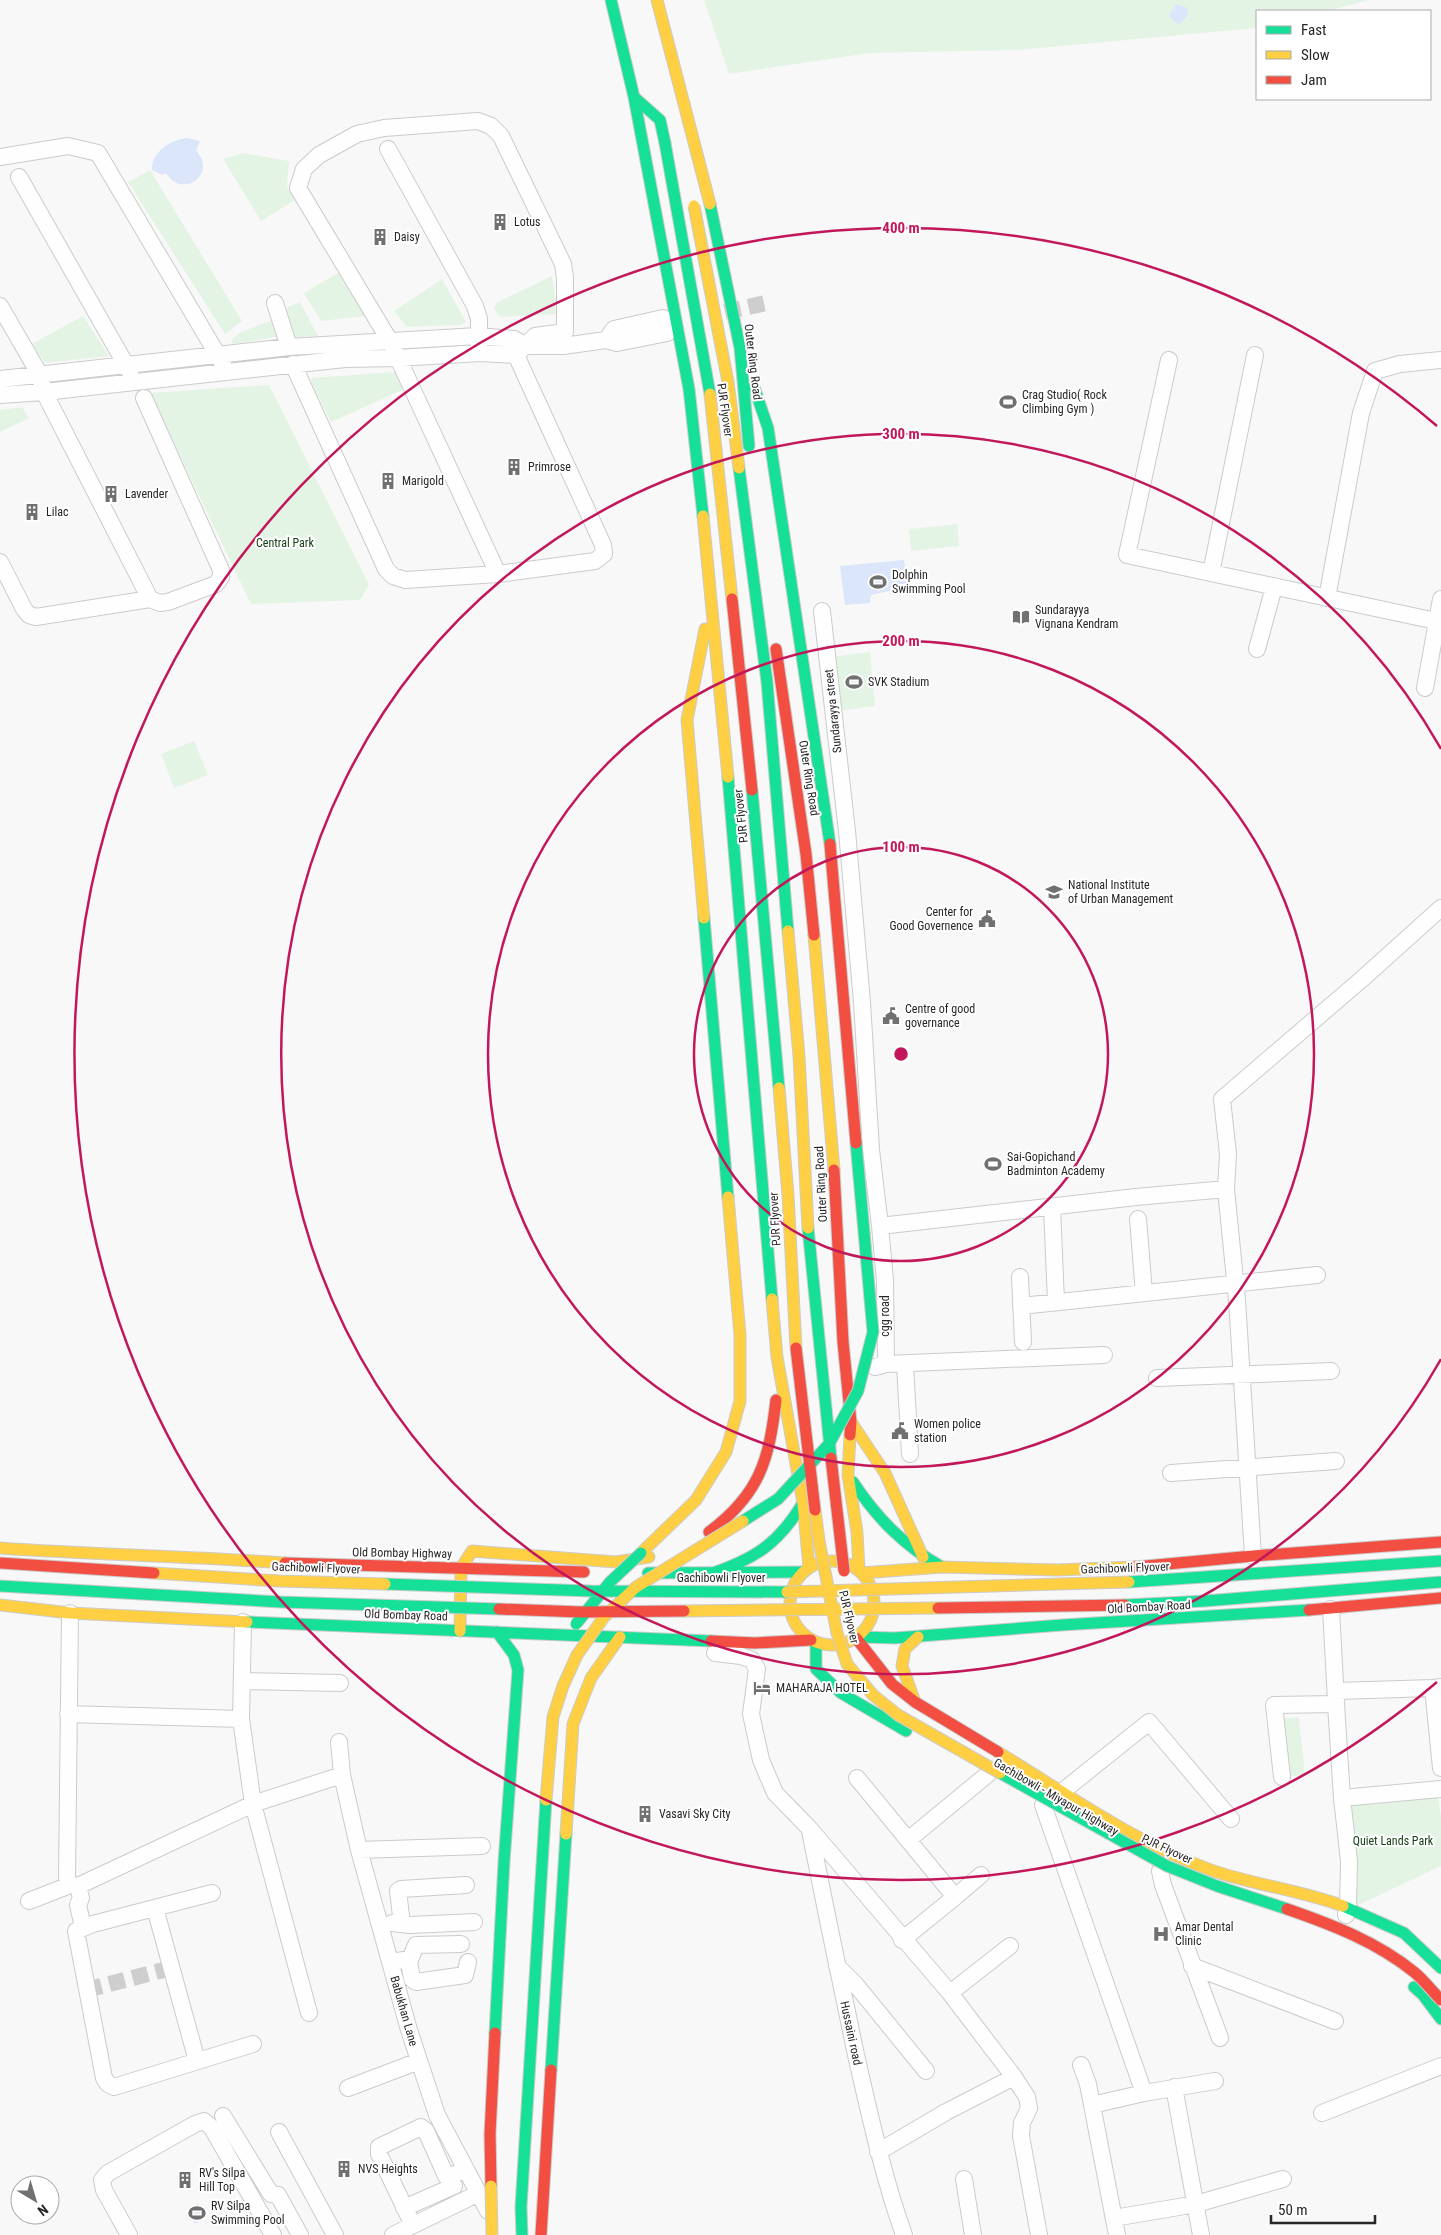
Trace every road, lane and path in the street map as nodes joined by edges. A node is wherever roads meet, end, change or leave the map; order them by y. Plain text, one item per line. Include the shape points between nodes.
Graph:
1 (657, 0) edge
2 (612, 4) edge
3 (678, 79) junction
4 (634, 97) junction
5 (672, 108) dead end
6 (388, 149) dead end
7 (0, 157) edge
8 (19, 177) dead end
9 (692, 196) dead end
10 (275, 304) dead end
11 (0, 306) edge
12 (478, 336) junction
13 (606, 340) dead end
14 (391, 343) junction
15 (288, 347) junction
16 (740, 348) junction
17 (521, 351) junction
18 (480, 354) junction
19 (219, 355) junction
20 (1255, 355) dead end
21 (398, 358) junction
22 (1169, 360) dead end
23 (1441, 360) edge
24 (126, 364) junction
25 (293, 364) junction
26 (227, 372) junction
27 (40, 376) junction
28 (0, 379) edge
29 (134, 381) junction
30 (44, 392) junction
31 (0, 396) edge
32 (144, 398) dead end
33 (750, 454) dead end
34 (0, 562) edge
35 (1211, 573) junction
36 (498, 574) junction
37 (1274, 586) junction
38 (712, 596) junction
39 (1328, 598) junction
40 (1441, 599) edge
41 (150, 600) junction
42 (822, 611) dead end
43 (1436, 621) junction
44 (773, 633) dead end
45 (1257, 649) dead end
46 (1425, 688) dead end
47 (1441, 908) edge
48 (1226, 1189) junction
49 (1052, 1207) junction
50 (1138, 1219) dead end
51 (880, 1226) junction
52 (1317, 1275) dead end
53 (1020, 1277) dead end
54 (1236, 1284) junction
55 (1144, 1293) junction
56 (1056, 1302) junction
57 (1021, 1306) junction
58 (1023, 1342) dead end
59 (1104, 1355) dead end
60 (777, 1358) junction
61 (886, 1364) junction
62 (905, 1365) junction
63 (1331, 1371) dead end
64 (846, 1374) junction
65 (1242, 1375) junction
66 (1157, 1378) dead end
67 (851, 1422) junction
68 (910, 1454) dead end
69 (1336, 1462) dead end
70 (1246, 1468) junction
71 (1170, 1473) dead end
72 (848, 1475) junction
73 (803, 1503) junction
74 (1441, 1542) edge
75 (0, 1548) edge
76 (672, 1551) dead end
77 (657, 1555) dead end
78 (1253, 1556) junction
79 (923, 1557) junction
80 (1441, 1561) edge
81 (0, 1563) edge
82 (942, 1567) junction
83 (461, 1568) junction
84 (807, 1570) junction
85 (1056, 1570) junction
86 (860, 1572) junction
87 (710, 1574) junction
88 (1441, 1582) edge
89 (0, 1586) edge
90 (1441, 1598) edge
91 (0, 1605) edge
92 (1331, 1608) junction
93 (70, 1613) junction
94 (243, 1622) junction
95 (1062, 1625) junction
96 (460, 1630) junction
97 (855, 1630) junction
98 (497, 1632) junction
99 (918, 1636) junction
100 (620, 1637) junction
101 (684, 1640) junction
102 (813, 1641) junction
103 (564, 1644) dead end
104 (242, 1680) junction
105 (340, 1683) dead end
106 (1437, 1687) edge
107 (1336, 1697) junction
108 (915, 1702) junction
109 (68, 1714) junction
110 (241, 1719) junction
111 (339, 1742) dead end
112 (1441, 1768) edge
113 (988, 1774) junction
114 (342, 1775) junction
115 (1282, 1776) dead end
116 (857, 1778) dead end
117 (1441, 1789) edge
118 (1063, 1791) junction
119 (1342, 1798) junction
120 (253, 1804) junction
121 (1043, 1805) junction
122 (1231, 1820) dead end
123 (810, 1829) junction
124 (908, 1840) junction
125 (482, 1846) dead end
126 (359, 1850) junction
127 (1160, 1871) junction
128 (981, 1875) dead end
129 (466, 1885) dead end
130 (76, 1889) junction
131 (212, 1893) dead end
132 (955, 1897) junction
133 (29, 1901) dead end
134 (155, 1908) junction
135 (1348, 1908) junction
136 (474, 1922) dead end
137 (402, 1924) junction
138 (88, 1925) junction
139 (380, 1926) junction
140 (1339, 1938) junction
141 (902, 1940) junction
142 (461, 1944) dead end
143 (1010, 1946) dead end
144 (390, 1962) junction
145 (409, 1962) junction
146 (468, 1962) dead end
147 (836, 1966) junction
148 (1192, 1966) junction
149 (1441, 1968) edge
150 (1441, 1982) edge
151 (950, 1994) junction
152 (1441, 2000) edge
153 (309, 2013) dead end
154 (1441, 2019) edge
155 (1335, 2021) dead end
156 (1220, 2038) dead end
157 (253, 2044) dead end
158 (198, 2061) junction
159 (419, 2061) junction
160 (1081, 2065) dead end
161 (1441, 2066) edge
162 (926, 2071) dead end
163 (1014, 2077) junction
164 (1215, 2081) dead end
165 (1174, 2087) junction
166 (348, 2088) dead end
167 (1144, 2093) junction
168 (1092, 2105) junction
169 (1322, 2113) dead end
170 (223, 2116) dead end
171 (279, 2132) dead end
172 (878, 2152) junction
173 (466, 2170) junction
174 (1283, 2178) dead end
175 (964, 2179) dead end
176 (454, 2186) dead end
177 (485, 2190) junction
178 (1196, 2204) junction
179 (404, 2208) junction
180 (1114, 2218) junction
181 (413, 2225) junction
182 (129, 2235) edge
183 (274, 2235) edge
184 (300, 2235) edge
185 (335, 2235) edge
186 (393, 2235) edge
187 (492, 2235) edge
188 (500, 2235) edge
189 (522, 2235) edge
190 (541, 2235) edge
191 (904, 2235) edge
192 (974, 2235) edge
193 (1039, 2235) edge
194 (1117, 2235) edge
195 (1201, 2235) edge

1 - 3 main road, Outer Ring Road
2 - 4 main road
3 - 5 main road
3 - 16 main road, Outer Ring Road via 706,186
4 - 38 main road via 689,390
4 - 152 main road, PJR Flyover, bridge via 660,120 712,406 758,846 788,1195 795,1340 819,1541 836,1634 847,1664 873,1695 898,1715 1128,1846 1183,1873 1330,1924 1386,1951 1428,1983
6 - 12 street via 475,306
7 - 19 street via 68,146 98,153
8 - 24 street
9 - 97 main road, PJR Flyover, bridge via 728,382 767,682 799,1056 807,1211 820,1356 839,1545
10 - 15 street
11 - 27 street
12 - 14 street
12 - 17 street via 514,339
12 - 18 street
13 - 17 street
14 - 15 street
14 - 17 street via 298,188 304,169 319,155 357,134 384,128 478,121 491,126 501,136 559,253 565,278 565,332 535,336
14 - 21 street
15 - 19 street
16 - 33 main road, Outer Ring Road
16 - 189 main road, bridge via 768,428 830,844 873,1332 858,1391 829,1444 778,1499 636,1586 604,1617 577,1655 564,1686 553,1717 547,1780 521,2206
17 - 18 street
17 - 36 street via 604,554 595,561
18 - 21 street
19 - 24 street
19 - 26 street
20 - 35 street
21 - 25 street
21 - 36 street
22 - 35 street via 1127,555
23 - 39 street via 1400,364 1375,371 1361,413
24 - 27 street
24 - 29 street
25 - 26 street
25 - 36 street via 386,569 393,576 405,580
26 - 29 street
27 - 28 street
27 - 30 street
29 - 30 street
30 - 31 street
30 - 41 street
32 - 41 street via 221,570 216,584 168,602
34 - 41 street via 24,609 36,617
35 - 37 street
37 - 39 street
37 - 45 street
38 - 60 main road
38 - 103 main road, bridge via 687,720 740,1335 740,1401 726,1452 696,1500 610,1582
39 - 43 street
40 - 43 street
42 - 51 street, Sundarayya street via 847,831 871,1150
43 - 46 street
44 - 64 main road, Outer Ring Road via 806,854 832,1131
47 - 48 street via 1222,1099 1228,1154
48 - 49 street
48 - 54 street
49 - 51 street
49 - 56 street
50 - 55 street
51 - 61 street, cgg road via 885,1280
52 - 54 street
53 - 57 street
54 - 55 street
54 - 65 street
55 - 56 street
56 - 57 street
57 - 58 street
59 - 62 street
60 - 73 main road
60 - 76 main road via 773,1430 754,1488 716,1528 690,1545
61 - 62 street
61 - 64 street
62 - 68 street
63 - 65 street
64 - 67 main road, Outer Ring Road
65 - 66 street
65 - 70 street
67 - 72 main road, Outer Ring Road
67 - 79 main road via 885,1473
69 - 70 street
70 - 71 street
70 - 78 street
72 - 79 main road via 879,1519
72 - 86 main road, Outer Ring Road
73 - 84 main road
73 - 87 main road via 791,1524 768,1547 741,1564
74 - 78 main road
75 - 83 main road, Old Bombay Highway via 284,1563
77 - 83 main road via 616,1562 472,1551
78 - 85 main road via 1145,1567
79 - 82 main road
80 - 81 main road, Gachibowli Flyover, bridge via 1133,1582 781,1592 591,1592 279,1580
82 - 85 main road
82 - 86 main road
83 - 87 main road, Old Bombay Highway
83 - 96 main road
84 - 86 main road via 822,1562 835,1561
84 - 87 main road, Old Bombay Highway
84 - 102 main road via 798,1577 790,1605 792,1619
85 - 95 main road
86 - 97 main road via 873,1591 875,1604 867,1628
88 - 89 main road, bridge via 1116,1605 601,1612 301,1603
90 - 92 main road, Old Bombay Road
91 - 93 main road, Old Bombay Road
92 - 95 main road, Old Bombay Road
92 - 107 street
93 - 94 main road, Old Bombay Road
93 - 109 street
94 - 96 main road, Old Bombay Road
94 - 104 street
95 - 99 main road, Old Bombay Road
96 - 98 main road, Old Bombay Road
97 - 99 main road, Old Bombay Road
97 - 102 main road via 848,1643 835,1646
97 - 108 main road, Gachibowli - Miyapur Highway via 892,1684
97 - 150 main road, PJR Flyover via 858,1654 887,1693 910,1709 1027,1777 1243,1885 1318,1905 1400,1942
98 - 100 main road, Old Bombay Road
98 - 177 main road via 514,1655 518,1670
99 - 108 main road via 905,1649 902,1666
100 - 101 main road, Old Bombay Road
100 - 190 main road via 592,1678 573,1724
101 - 102 main road, Old Bombay Road
101 - 123 street via 698,1651 752,1660 757,1669 751,1714 761,1760 775,1794
102 - 113 main road, Gachibowli - Miyapur Highway via 816,1669 841,1693
104 - 105 street
104 - 110 street
106 - 107 street
106 - 112 street
107 - 115 street via 1274,1706
107 - 119 street
108 - 118 main road, Gachibowli - Miyapur Highway
109 - 110 street
109 - 130 street via 67,1878
110 - 120 street
111 - 114 street, Babukhan Lane
113 - 121 main road, Gachibowli - Miyapur Highway
113 - 124 street
114 - 120 street
114 - 126 street, Babukhan Lane
116 - 124 street
117 - 119 street
118 - 122 street via 1149,1722
118 - 135 main road, Gachibowli - Miyapur Highway via 1155,1846 1212,1870 1319,1897
119 - 135 street via 1349,1861
120 - 130 street
120 - 153 street
121 - 127 main road, Gachibowli - Miyapur Highway
121 - 167 street
123 - 141 street
123 - 147 street, Hussaini road
124 - 132 street
125 - 126 street
126 - 139 street, Babukhan Lane
127 - 140 main road, Gachibowli - Miyapur Highway
127 - 148 street via 1162,1885
128 - 132 street
129 - 137 street via 401,1888 398,1891
130 - 133 street
130 - 138 street via 78,1905
131 - 134 street
132 - 141 street
134 - 138 street
134 - 158 street
135 - 140 street
135 - 149 main road, Gachibowli - Miyapur Highway via 1404,1934
136 - 137 street
137 - 139 street
138 - 158 street via 75,1933 104,2078 108,2084 114,2087
139 - 144 street, Babukhan Lane
140 - 154 main road, Gachibowli - Miyapur Highway via 1383,1960 1423,1995
141 - 151 street
142 - 145 street via 416,1945
143 - 151 street
144 - 145 street
144 - 159 street, Babukhan Lane
145 - 146 street via 412,1979 416,1982 464,1975
147 - 162 street via 856,1985
147 - 172 street, Hussaini road
148 - 155 street
148 - 156 street
151 - 163 street
157 - 158 street
159 - 166 street
159 - 173 street, Babukhan Lane via 437,2115
160 - 168 street
161 - 169 street
163 - 172 street
163 - 193 street via 1029,2108 1022,2123 1021,2136
164 - 165 street
165 - 167 street
165 - 178 street
167 - 168 street
168 - 180 street
170 - 184 street via 268,2191 278,2195
171 - 185 street
172 - 191 street, Hussaini road via 886,2186
173 - 177 street, Babukhan Lane
173 - 179 street via 446,2176 426,2131 421,2127 381,2145 378,2149
174 - 178 street
175 - 192 street
176 - 179 street
177 - 181 street
177 - 187 main road, bridge
177 - 188 street, Babukhan Lane
178 - 180 street
178 - 195 street
179 - 181 street
180 - 194 street
181 - 186 street
182 - 183 street via 104,2190 102,2180 108,2173 204,2121 212,2128

